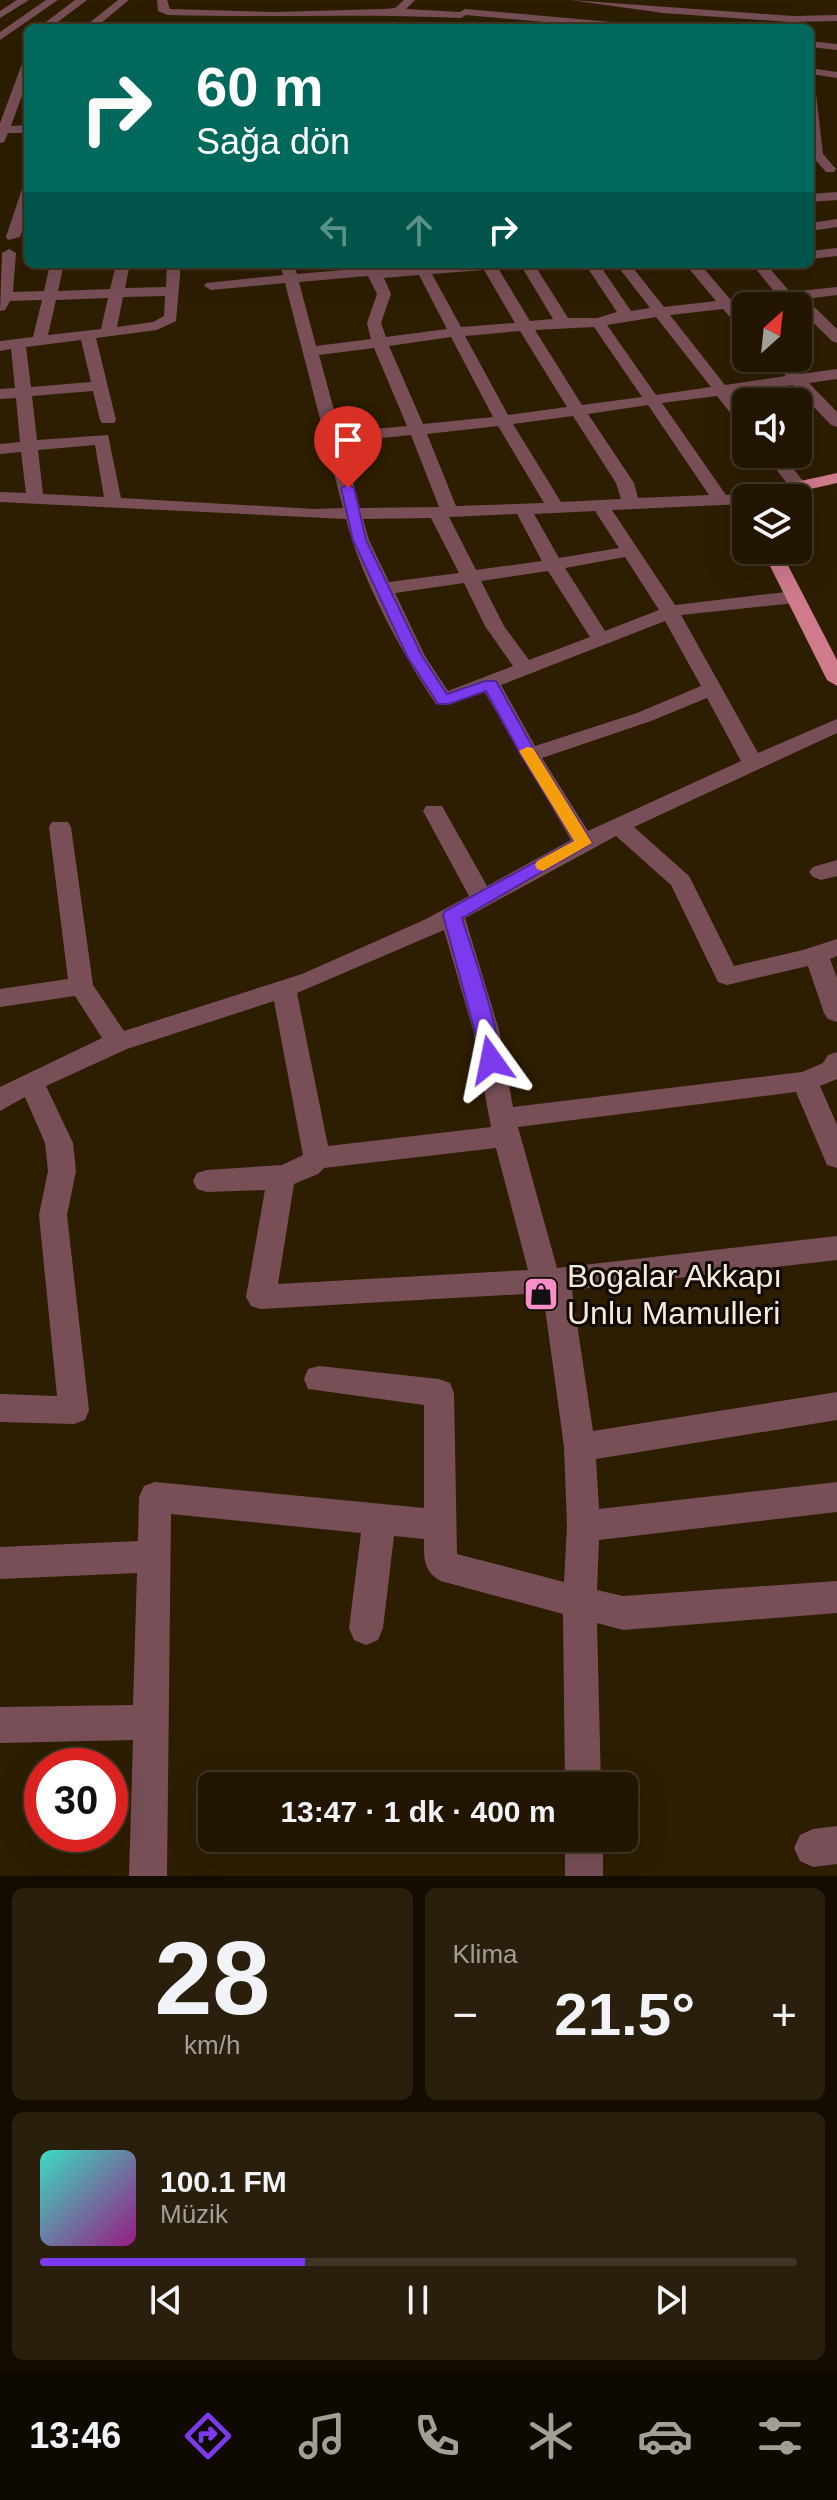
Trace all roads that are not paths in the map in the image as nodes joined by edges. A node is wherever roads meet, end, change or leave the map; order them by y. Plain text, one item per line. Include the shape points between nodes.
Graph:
1 (24, 0) edge
2 (53, 0) edge
3 (82, 0) edge
4 (124, 0) edge
5 (162, 0) edge
6 (410, 0) edge
7 (478, 0) edge
8 (505, 0) edge
9 (575, 0) edge
10 (254, 2) edge
11 (288, 2) edge
12 (397, 12) junction
13 (463, 14) junction
14 (491, 14) junction
15 (0, 15) edge
16 (275, 15) junction
17 (658, 15) edge
18 (539, 17) junction
19 (791, 18) edge
20 (837, 18) edge
21 (49, 24) edge
22 (93, 24) edge
23 (266, 24) edge
24 (452, 24) edge
25 (480, 24) edge
26 (532, 24) edge
27 (0, 38) edge
28 (14, 39) dead end
29 (837, 41) edge
30 (814, 42) edge
31 (814, 43) edge
32 (837, 47) edge
33 (814, 74) edge
34 (24, 75) edge
35 (837, 75) edge
36 (814, 110) edge
37 (24, 130) edge
38 (2, 134) edge
39 (834, 169) edge
40 (814, 171) edge
41 (824, 197) edge
42 (837, 208) edge
43 (19, 210) edge
44 (837, 223) edge
45 (814, 226) edge
46 (13, 237) dead end
47 (837, 252) edge
48 (9, 253) dead end
49 (814, 255) edge
50 (56, 268) edge
51 (122, 268) edge
52 (174, 268) edge
53 (406, 268) edge
54 (423, 268) edge
55 (490, 268) edge
56 (529, 268) edge
57 (595, 268) edge
58 (626, 268) edge
59 (695, 268) edge
60 (763, 268) edge
61 (373, 270) edge
62 (837, 271) edge
63 (289, 272) edge
64 (211, 287) dead end
65 (173, 291) junction
66 (837, 291) edge
67 (787, 292) edge
68 (117, 294) junction
69 (812, 294) edge
70 (48, 296) junction
71 (3, 302) edge
72 (732, 303) edge
73 (726, 304) junction
74 (732, 311) edge
75 (661, 312) junction
76 (812, 315) edge
77 (627, 316) junction
78 (602, 322) junction
79 (563, 323) junction
80 (525, 326) junction
81 (108, 332) junction
82 (456, 332) junction
83 (88, 336) junction
84 (837, 338) edge
85 (379, 341) junction
86 (39, 343) junction
87 (18, 345) junction
88 (0, 346) edge
89 (309, 352) junction
90 (790, 372) edge
91 (837, 374) edge
92 (798, 380) junction
93 (100, 386) junction
94 (23, 392) junction
95 (721, 392) junction
96 (0, 394) edge
97 (653, 402) junction
98 (732, 405) edge
99 (577, 410) junction
100 (108, 420) dead end
101 (503, 421) junction
102 (837, 422) edge
103 (416, 428) junction
104 (333, 438) junction
105 (29, 446) junction
106 (0, 449) edge
107 (783, 468) edge
108 (837, 478) edge
109 (797, 484) edge
110 (812, 484) edge
111 (0, 497) edge
112 (35, 499) junction
113 (732, 499) edge
114 (721, 500) junction
115 (111, 503) junction
116 (631, 504) junction
117 (600, 505) junction
118 (555, 507) junction
119 (523, 509) junction
120 (443, 512) junction
121 (355, 513) junction
122 (630, 551) junction
123 (778, 564) edge
124 (553, 565) junction
125 (469, 575) junction
126 (383, 589) junction
127 (795, 597) junction
128 (670, 612) junction
129 (601, 639) junction
130 (526, 670) junction
131 (837, 680) edge
132 (490, 684) junction
133 (712, 689) junction
134 (837, 725) edge
135 (529, 755) junction
136 (753, 764) junction
137 (434, 811) dead end
138 (619, 826) junction
139 (60, 827) dead end
140 (584, 843) junction
141 (482, 899) junction
142 (452, 915) junction
143 (827, 950) edge
144 (81, 986) junction
145 (284, 989) junction
146 (0, 998) edge
147 (837, 1013) edge
148 (118, 1042) junction
149 (837, 1062) edge
150 (805, 1081) junction
151 (30, 1082) junction
152 (0, 1101) edge
153 (504, 1128) junction
154 (317, 1158) junction
155 (836, 1160) edge
156 (281, 1176) junction
157 (207, 1181) dead end
158 (837, 1248) edge
159 (551, 1281) junction
160 (319, 1379) dead end
161 (837, 1406) edge
162 (0, 1408) edge
163 (580, 1447) junction
164 (837, 1497) edge
165 (379, 1520) junction
166 (441, 1525) junction
167 (583, 1526) junction
168 (152, 1556) junction
169 (0, 1563) edge
170 (837, 1597) edge
171 (580, 1603) junction
172 (366, 1628) dead end
173 (150, 1722) junction
174 (0, 1725) edge
175 (583, 1772) edge
176 (584, 1852) edge
177 (148, 1876) edge
178 (584, 1876) edge

1 - 15 street
2 - 27 street
3 - 21 street
4 - 22 street
5 - 16 street via 162,9 168,12
6 - 12 street
7 - 13 street
8 - 14 street
9 - 17 street
10 - 11 street
11 - 12 street
11 - 16 street
12 - 13 street
12 - 16 street
13 - 14 street
13 - 24 street
14 - 18 street
14 - 25 street
16 - 23 street
17 - 18 street
17 - 19 street
18 - 26 street
19 - 20 street
27 - 28 street
29 - 30 street
31 - 32 street
33 - 35 street
34 - 38 street
36 - 39 street via 822,143 817,155
37 - 38 street
39 - 40 street
41 - 42 street
43 - 46 street
44 - 45 street
47 - 49 street
48 - 71 street
49 - 62 street
50 - 70 street
51 - 68 street
52 - 65 street
53 - 61 street
54 - 82 street
55 - 80 street
56 - 79 street
57 - 77 street
58 - 75 street
59 - 73 street
60 - 67 street
61 - 63 street
61 - 85 street via 384,294 374,323
63 - 64 street
63 - 89 street
65 - 68 street
65 - 81 street via 171,318 157,326
66 - 69 street
68 - 70 street
68 - 81 street
70 - 71 street
70 - 86 street
72 - 73 street
73 - 74 street
73 - 75 street
75 - 77 street
75 - 95 street
76 - 84 street
77 - 78 street
78 - 79 street
78 - 97 street
79 - 80 street
80 - 82 street
80 - 99 street
81 - 83 street
82 - 85 street
82 - 101 street
83 - 86 street
83 - 93 street
85 - 89 street
85 - 103 street
86 - 87 street
87 - 88 street
87 - 94 street
89 - 104 street
90 - 92 street
91 - 92 street
92 - 95 street
92 - 102 street
93 - 94 street
93 - 100 street
94 - 96 street
94 - 105 street
95 - 97 street
95 - 98 street
97 - 99 street
97 - 114 street
99 - 101 street
99 - 116 street via 625,483
101 - 103 street
101 - 118 street
103 - 104 street
103 - 120 street via 440,483
104 - 121 street
105 - 106 street
105 - 112 street
105 - 115 street via 102,439
107 - 109 street
108 - 110 main road
111 - 112 street
112 - 115 street
113 - 114 street
114 - 116 street
115 - 121 street
116 - 117 street
117 - 118 street
117 - 122 street
118 - 119 street
119 - 120 street
119 - 124 street
120 - 121 street
120 - 125 street
121 - 126 street via 360,540
122 - 124 street
122 - 128 street
123 - 127 main road
124 - 125 street
124 - 129 street
125 - 126 street
125 - 130 street
126 - 132 street via 443,700
127 - 128 street
127 - 131 main road
128 - 129 street
128 - 133 street
129 - 130 street
130 - 132 street
132 - 135 street
133 - 135 street
133 - 136 street
134 - 136 street
135 - 140 street
136 - 138 street
137 - 141 street
138 - 140 street
138 - 143 street via 681,881 727,976
139 - 144 street
140 - 141 street
141 - 142 street
142 - 145 street
142 - 153 street via 486,1030
143 - 147 street
144 - 146 street
144 - 148 street
145 - 148 street
145 - 154 street
148 - 151 street
149 - 150 street via 832,1070
150 - 153 street
150 - 155 street
151 - 152 street
151 - 162 street via 59,1143 62,1171 53,1215 74,1410
153 - 154 street
153 - 159 street
154 - 156 street via 310,1167
156 - 157 street
156 - 159 street via 261,1297
158 - 159 street
159 - 163 street
160 - 166 street via 439,1393
161 - 163 street
163 - 167 street
164 - 167 street
165 - 166 street
165 - 168 street via 155,1497
165 - 172 street
166 - 171 street via 441,1563 453,1570
167 - 171 street
168 - 169 street
168 - 173 street
170 - 171 street via 623,1613
171 - 175 street
173 - 174 street
173 - 177 street
176 - 178 street

